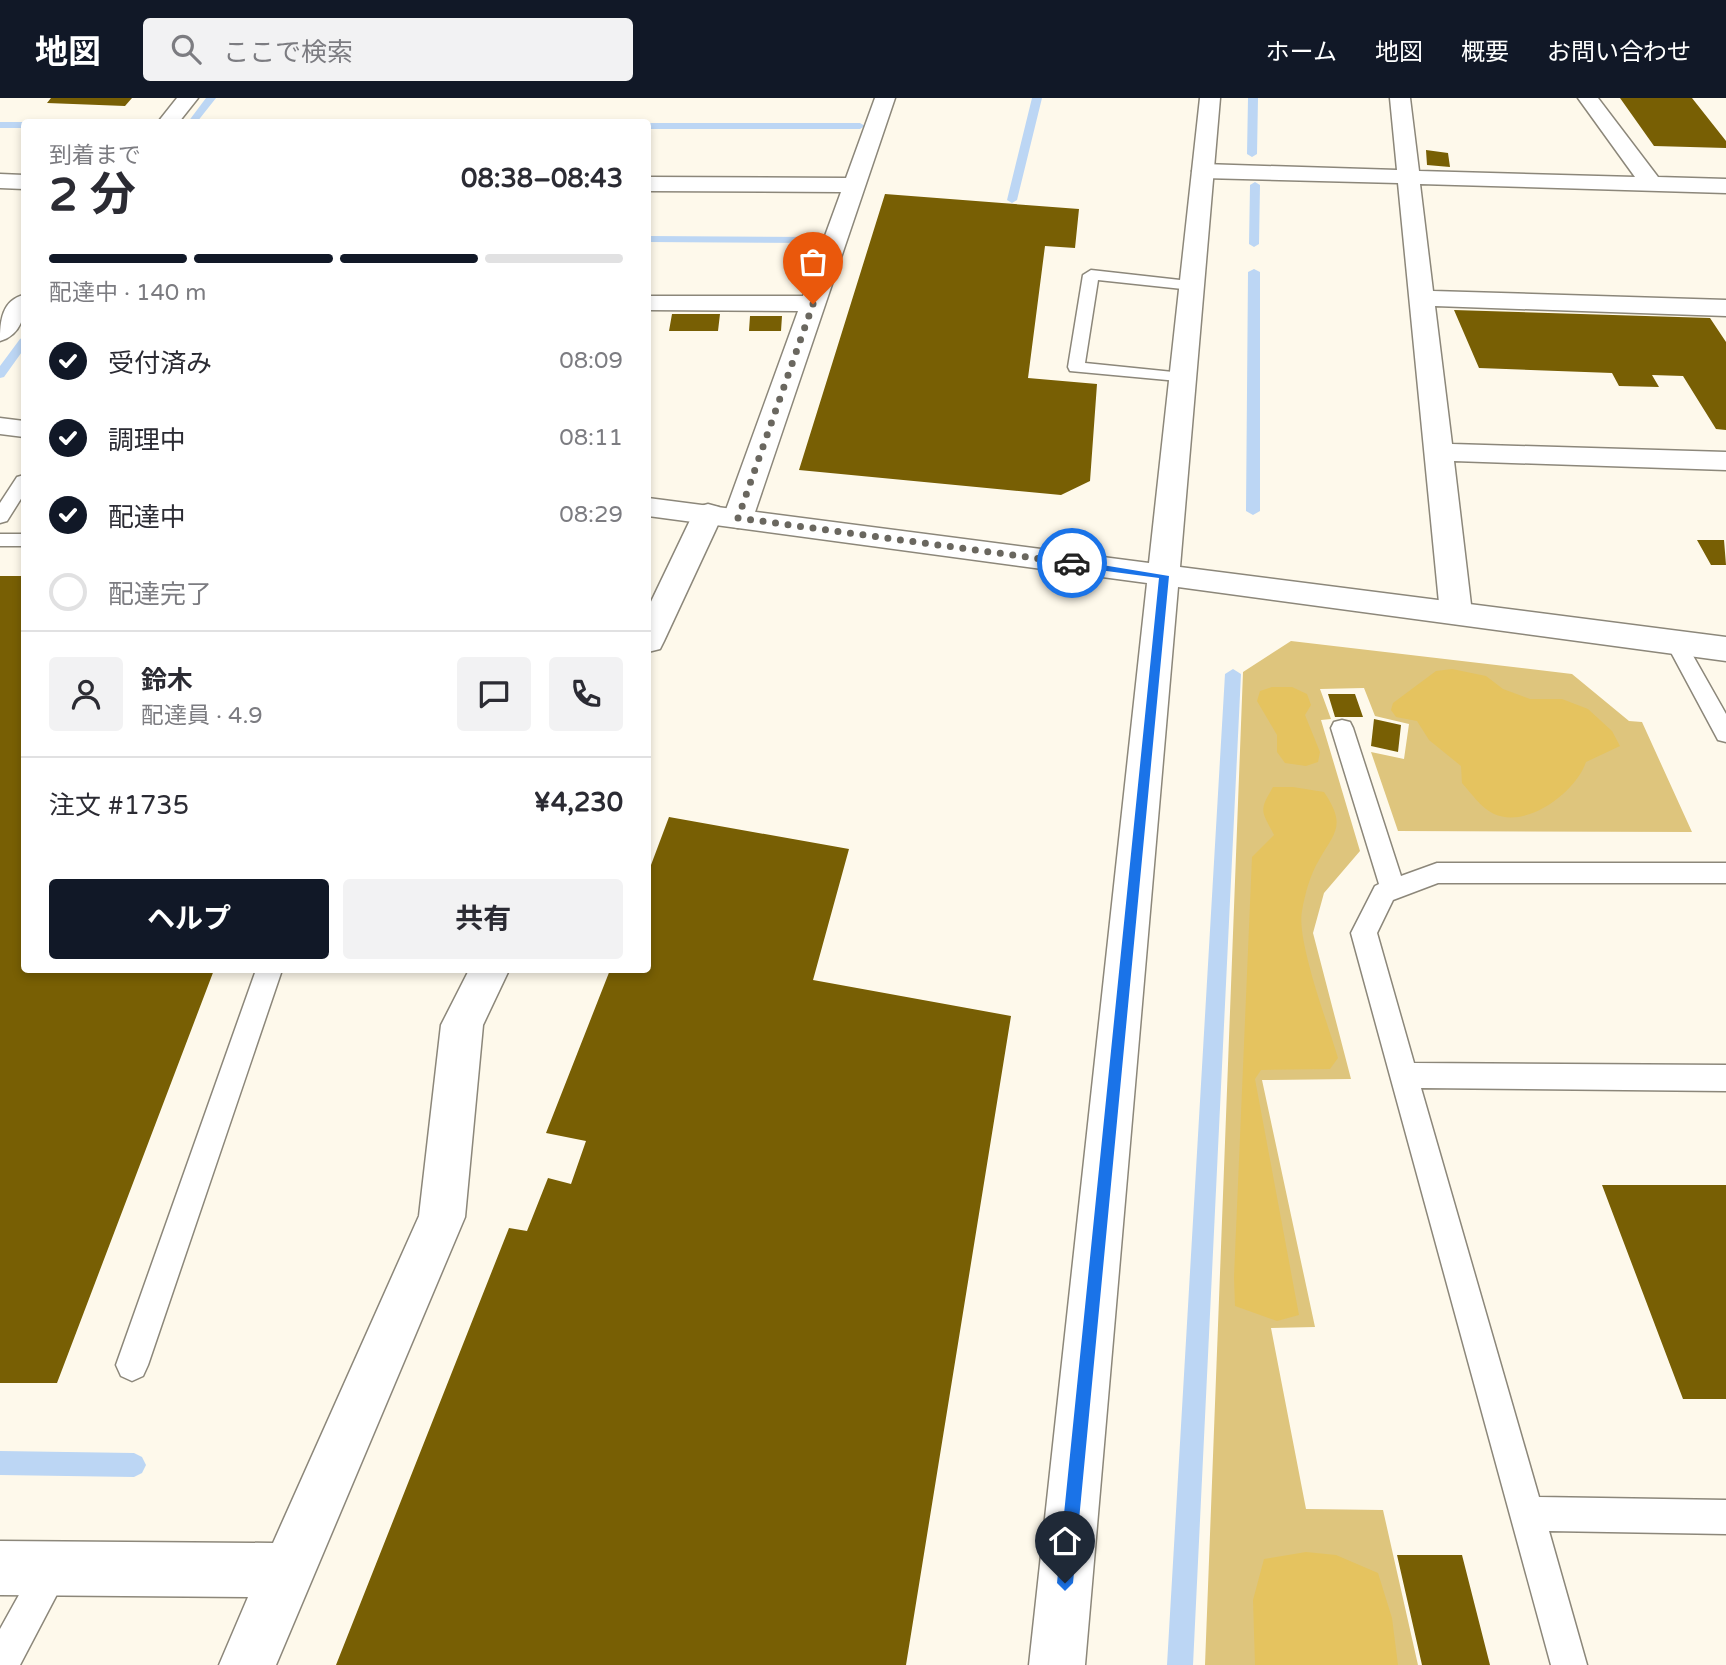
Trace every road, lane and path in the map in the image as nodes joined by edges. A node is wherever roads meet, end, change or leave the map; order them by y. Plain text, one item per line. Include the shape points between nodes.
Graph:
1 (188, 98) edge
2 (885, 98) edge
3 (1210, 98) edge
4 (1400, 98) edge
5 (1588, 98) edge
6 (170, 119) edge
7 (1203, 171) junction
8 (1408, 175) junction
9 (0, 181) edge
10 (21, 182) edge
11 (651, 184) edge
12 (1652, 184) junction
13 (855, 185) junction
14 (1726, 186) edge
15 (1192, 285) junction
16 (1421, 298) junction
17 (0, 300) edge
18 (21, 301) edge
19 (651, 303) edge
20 (813, 304) junction
21 (21, 305) edge
22 (1726, 308) edge
23 (0, 333) edge
24 (1183, 378) junction
25 (0, 426) edge
26 (21, 429) edge
27 (1437, 452) junction
28 (1726, 461) edge
29 (21, 486) edge
30 (651, 507) edge
31 (723, 516) junction
32 (0, 517) edge
33 (0, 540) edge
34 (21, 540) edge
35 (1164, 576) junction
36 (1456, 613) junction
37 (651, 635) edge
38 (1676, 643) junction
39 (1726, 649) edge
40 (1342, 728) dead end
41 (1726, 734) edge
42 (1726, 873) edge
43 (1393, 890) junction
44 (269, 973) edge
45 (488, 973) edge
46 (1404, 1075) junction
47 (1726, 1078) edge
48 (131, 1365) dead end
49 (1527, 1514) junction
50 (1726, 1517) edge
51 (0, 1568) edge
52 (52, 1569) junction
53 (289, 1570) junction
54 (0, 1665) edge
55 (247, 1665) edge
56 (1057, 1665) edge
57 (1569, 1665) edge

1 - 6 street
2 - 13 street
3 - 7 street
4 - 8 street
5 - 12 street
7 - 8 street
7 - 15 street
8 - 12 street
8 - 16 street
9 - 10 street
11 - 13 street
12 - 14 street
13 - 20 street
15 - 24 street
15 - 24 lane via 1091,275 1076,367
16 - 22 street
16 - 27 street
17 - 18 street
19 - 20 street
20 - 31 street
21 - 23 street
24 - 35 street
25 - 26 street
27 - 28 street
27 - 36 street
29 - 32 lane
30 - 31 street
31 - 35 street
31 - 37 street
33 - 34 lane
35 - 36 street
35 - 56 street
36 - 38 street
38 - 39 street
38 - 41 lane
40 - 43 lane
42 - 43 lane via 1437,873
43 - 46 lane via 1384,893 1364,933
44 - 48 lane
45 - 53 street via 462,1025 442,1217
46 - 47 lane
46 - 49 lane
49 - 50 lane
49 - 57 lane
51 - 52 street
52 - 53 street
52 - 54 lane
53 - 55 street

